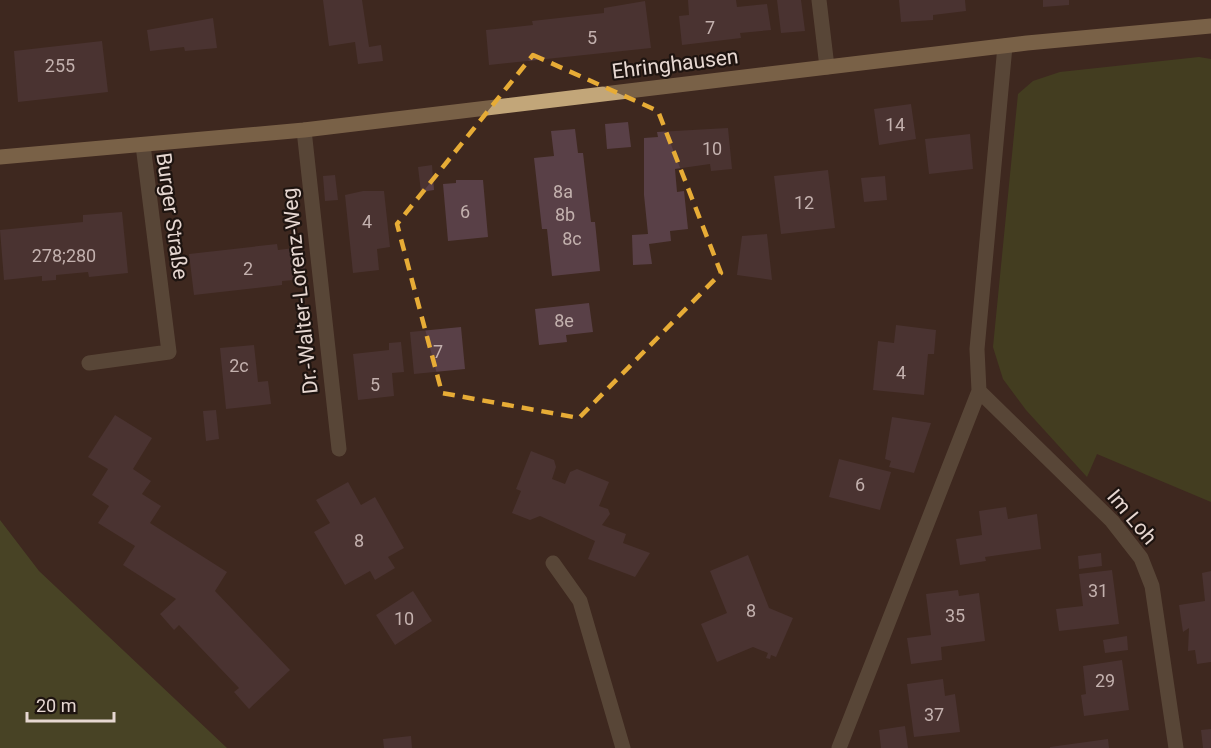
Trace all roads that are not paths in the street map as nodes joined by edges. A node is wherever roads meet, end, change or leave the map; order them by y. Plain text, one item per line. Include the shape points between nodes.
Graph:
1 (819, 0) edge
2 (1211, 26) edge
3 (1005, 46) junction
4 (827, 67) junction
5 (304, 129) junction
6 (143, 146) junction
7 (0, 157) edge
8 (89, 363) dead end
9 (979, 391) junction
10 (339, 449) dead end
11 (553, 563) dead end
12 (623, 748) edge
13 (839, 748) edge
14 (1176, 748) edge

1 - 4 street
2 - 3 main road, Ehringhausen
3 - 4 main road, Ehringhausen
3 - 9 street via 977,349
4 - 5 main road, Ehringhausen
5 - 6 main road, Ehringhausen
5 - 10 street, Dr.-Walter-Lorenz-Weg
6 - 7 main road, Burger Straße
6 - 8 street, Burger Straße via 169,352
9 - 13 street
9 - 14 street, Im Loh via 1112,521 1142,558 1152,586
11 - 12 street via 580,600

